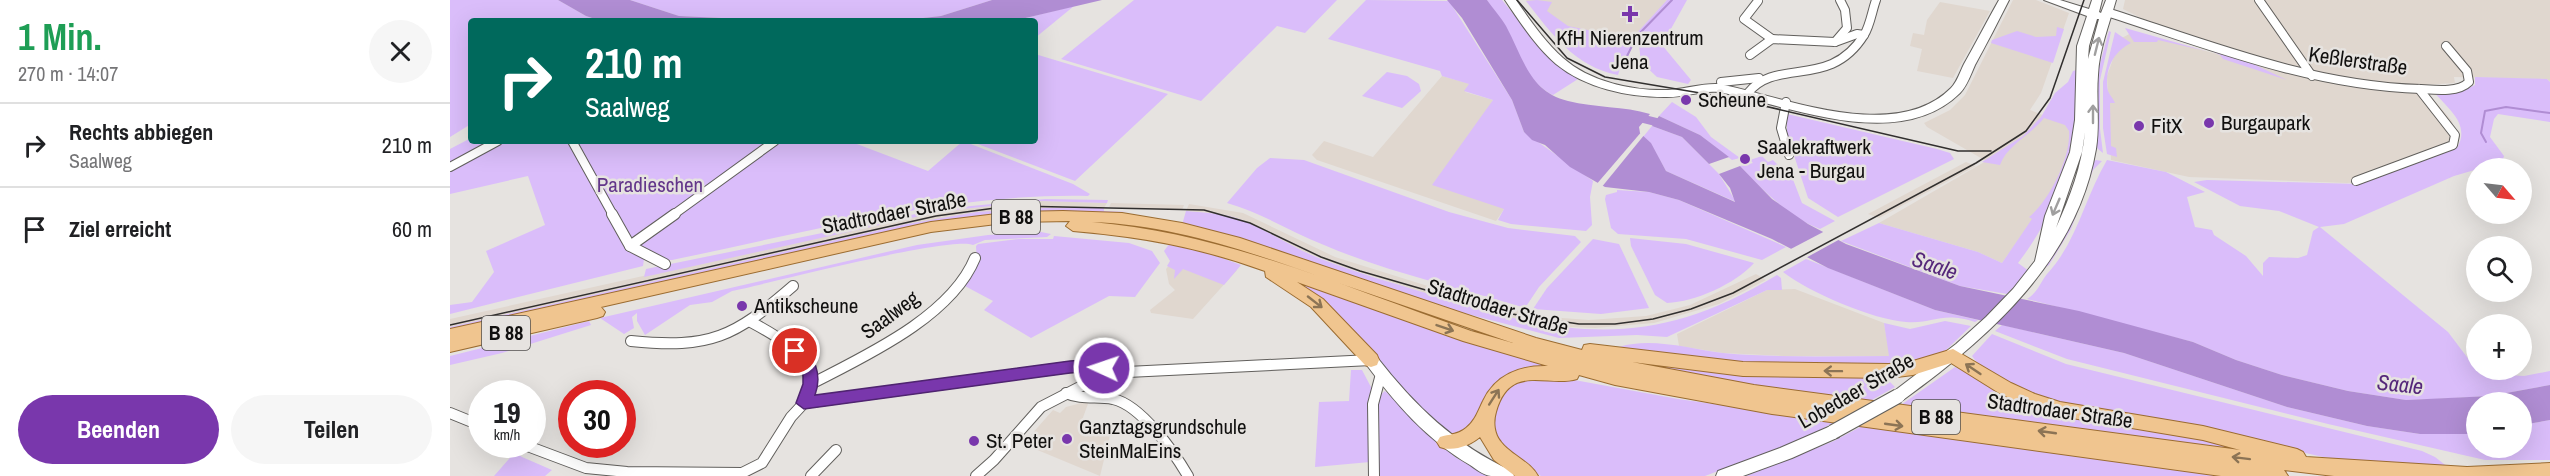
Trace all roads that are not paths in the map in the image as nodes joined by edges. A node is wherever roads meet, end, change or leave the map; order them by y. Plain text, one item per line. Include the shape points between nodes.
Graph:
1 (1510, 0) edge
2 (1840, 0) edge
3 (1876, 0) edge
4 (2004, 0) edge
5 (2049, 0) edge
6 (2068, 0) edge
7 (2111, 0) edge
8 (2259, 0) edge
9 (1758, 1) edge
10 (2099, 10) edge
11 (1863, 35) junction
12 (1772, 39) junction
13 (1834, 42) junction
14 (2446, 46) dead end
15 (1750, 55) dead end
16 (2312, 76) junction
17 (1759, 78) junction
18 (1721, 82) dead end
19 (2419, 89) junction
20 (1748, 93) junction
21 (1786, 102) junction
22 (492, 144) edge
23 (574, 144) edge
24 (771, 144) edge
25 (1789, 155) dead end
26 (450, 167) edge
27 (2356, 181) dead end
28 (630, 246) junction
29 (975, 258) dead end
30 (1249, 258) junction
31 (665, 264) dead end
32 (793, 286) dead end
33 (751, 322) junction
34 (450, 335) edge
35 (631, 341) dead end
36 (1535, 344) junction
37 (450, 346) edge
38 (1953, 356) junction
39 (1371, 360) junction
40 (1107, 373) junction
41 (1381, 374) junction
42 (1615, 378) junction
43 (811, 384) junction
44 (1066, 393) junction
45 (804, 403) junction
46 (450, 413) edge
47 (1484, 418) junction
48 (468, 420) edge
49 (1446, 442) junction
50 (836, 450) dead end
51 (546, 454) edge
52 (2340, 469) junction
53 (2550, 471) edge
54 (586, 472) edge
55 (731, 475) edge
56 (812, 475) edge
57 (976, 476) edge
58 (1188, 476) edge
59 (1374, 476) edge
60 (1506, 476) edge
61 (1529, 476) edge
62 (1724, 476) edge
63 (2279, 476) edge

1 - 20 main road via 1561,62 1592,79 1661,93 1710,87
2 - 13 street via 1847,28
3 - 11 street
4 - 21 main road via 1957,89 1940,106 1908,118 1884,119
5 - 10 main road, Keßlerstraße
6 - 10 main road, Keßlerstraße
7 - 10 main road, Lobedaer Straße
8 - 16 street
9 - 12 street via 1744,19
10 - 16 street, Keßlerstraße
10 - 38 main road, Lobedaer Straße via 2093,124 2083,179 2065,227 2030,279
11 - 13 street
11 - 17 street via 1858,47 1840,64
12 - 13 street
12 - 15 street
14 - 19 street, Keßlerstraße via 2469,74 2468,84
16 - 19 street, Keßlerstraße via 2360,85
17 - 18 street
17 - 20 street
19 - 27 street via 2455,135 2452,146
20 - 21 main road
21 - 25 street via 1781,128
22 - 26 street
23 - 28 street
24 - 28 street
28 - 31 street
29 - 43 street, Saalweg via 962,282 908,329 873,353
30 - 37 main road, Stadtrodaer Straße / B 88 via 1178,238 1108,228 1039,226 973,231 858,251
30 -> 39 main road via 1317,303
30 -> 42 main road, Stadtrodaer Straße / B 88 via 1469,337
32 - 33 street
33 - 35 street via 692,343
33 - 43 street via 805,359
34 - 36 main road, Stadtrodaer Straße / B 88 via 897,233 967,221 1063,216 1141,220 1222,237
38 -> 36 main road via 1889,371 1743,369
52 -> 36 main road, Stadtrodaer Straße / B 88 via 1754,392 1615,365
52 -> 38 main road via 2203,433 2060,409 2005,388
38 - 62 main road, Lobedaer Straße, bridge via 1898,396 1833,432
39 - 40 street
39 - 41 main road
40 - 44 street
40 - 45 street via 1097,365
41 - 49 main road
41 - 59 street via 1373,404
47 -> 42 main road via 1494,394 1516,377 1545,373
42 -> 63 main road, Stadtrodaer Straße / B 88 via 1900,426
43 - 45 street
44 - 57 street via 1041,407
44 - 58 street via 1125,403 1182,463
45 - 55 street via 762,463
46 - 48 street
47 - 49 main road via 1469,437
47 - 61 main road via 1494,447
49 - 60 main road
50 - 56 street
51 - 54 street
52 - 53 main road, Stadtrodaer Straße / B 88 via 2467,475
54 - 55 street

